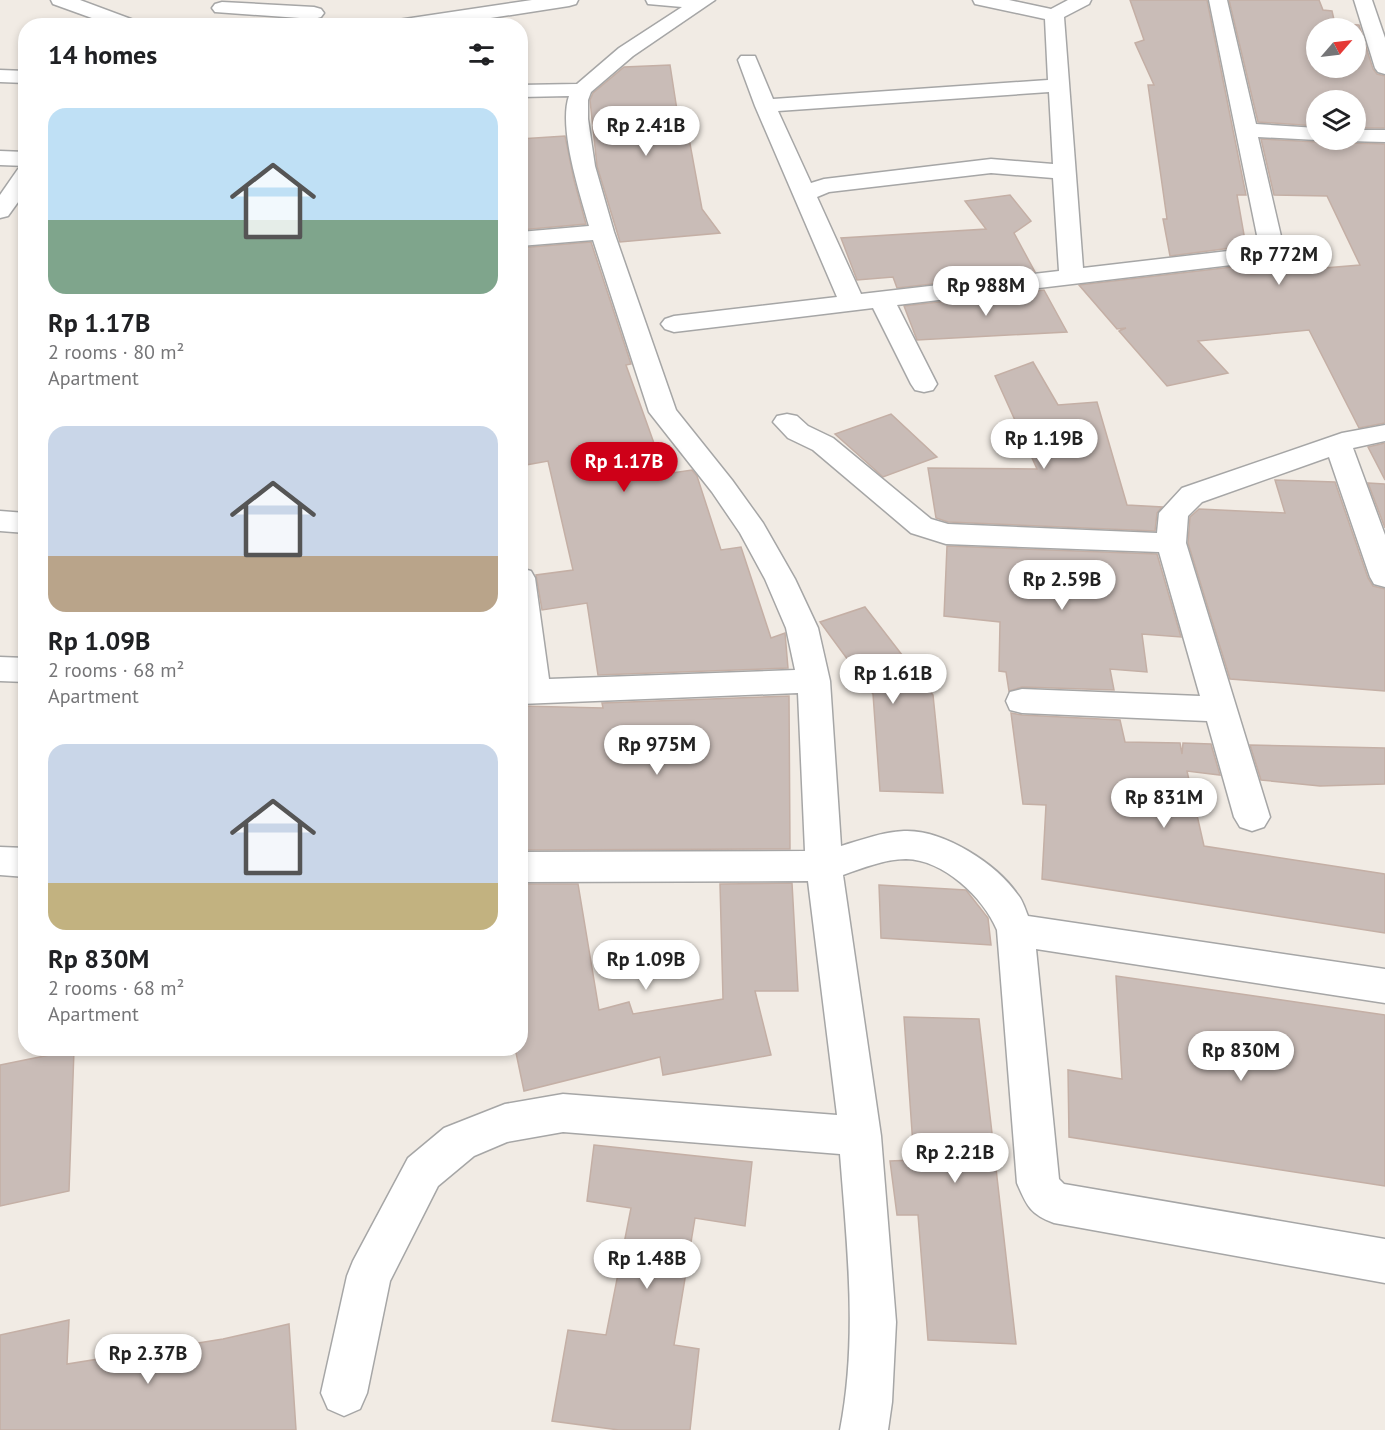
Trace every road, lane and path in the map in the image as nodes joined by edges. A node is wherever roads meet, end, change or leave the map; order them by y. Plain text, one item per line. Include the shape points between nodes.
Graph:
1 (60, 0) edge
2 (446, 0) edge
3 (569, 0) edge
4 (655, 0) edge
5 (982, 0) edge
6 (1082, 0) edge
7 (1218, 0) edge
8 (1363, 0) edge
9 (703, 1) edge
10 (222, 8) dead end
11 (315, 13) edge
12 (1054, 15) junction
13 (113, 18) edge
14 (440, 18) edge
15 (452, 18) edge
16 (748, 60) dead end
17 (1385, 68) edge
18 (0, 76) edge
19 (18, 77) edge
20 (1058, 85) junction
21 (528, 90) edge
22 (582, 90) junction
23 (765, 106) junction
24 (1246, 130) junction
25 (1306, 133) edge
26 (1366, 136) edge
27 (1385, 136) edge
28 (0, 158) edge
29 (18, 159) edge
30 (1063, 172) junction
31 (18, 185) edge
32 (805, 194) junction
33 (0, 211) edge
34 (602, 232) junction
35 (528, 238) edge
36 (1071, 276) junction
37 (881, 299) junction
38 (852, 302) junction
39 (674, 324) dead end
40 (924, 384) dead end
41 (787, 422) dead end
42 (1385, 433) edge
43 (1338, 444) junction
44 (0, 521) edge
45 (18, 522) edge
46 (1171, 543) junction
47 (1385, 577) edge
48 (0, 669) edge
49 (18, 670) edge
50 (814, 681) junction
51 (528, 692) edge
52 (1022, 700) dead end
53 (1219, 709) junction
54 (1252, 818) dead end
55 (0, 861) edge
56 (18, 862) edge
57 (824, 866) junction
58 (528, 867) edge
59 (1016, 930) junction
60 (1385, 986) edge
61 (860, 1136) junction
62 (1385, 1261) edge
63 (344, 1393) dead end
64 (864, 1430) edge

1 - 13 street
2 - 14 street
3 - 15 street
4 - 9 street
5 - 12 street
6 - 12 street
7 - 24 street
8 - 17 street
9 - 22 street via 626,52
10 - 11 street
12 - 20 street
16 - 23 street
18 - 19 street
20 - 23 street
20 - 30 street
21 - 22 street
22 - 34 street via 576,119
23 - 32 street
24 - 25 street
24 - 36 street via 1270,249 1248,256
26 - 27 street
28 - 29 street
30 - 32 street via 991,166 824,186
30 - 36 street
31 - 33 street
32 - 38 street
34 - 35 street
34 - 50 street via 663,412 753,530 802,628
36 - 37 street
37 - 38 street
37 - 40 street
38 - 39 street
41 - 46 street via 824,444 921,526 933,531
42 - 43 street
43 - 46 street via 1192,495 1174,513
43 - 47 street
44 - 45 street
46 - 53 street
48 - 49 street
50 - 51 street
50 - 57 street
52 - 53 street
53 - 54 street
55 - 56 street
57 - 58 street
57 - 59 street via 906,845 938,851 967,867 990,888 1005,905
57 - 61 street
59 - 60 street
59 - 62 street via 1038,1183 1054,1203
61 - 63 street via 563,1113 505,1123 459,1142 423,1172 369,1276
61 - 64 street via 874,1322

